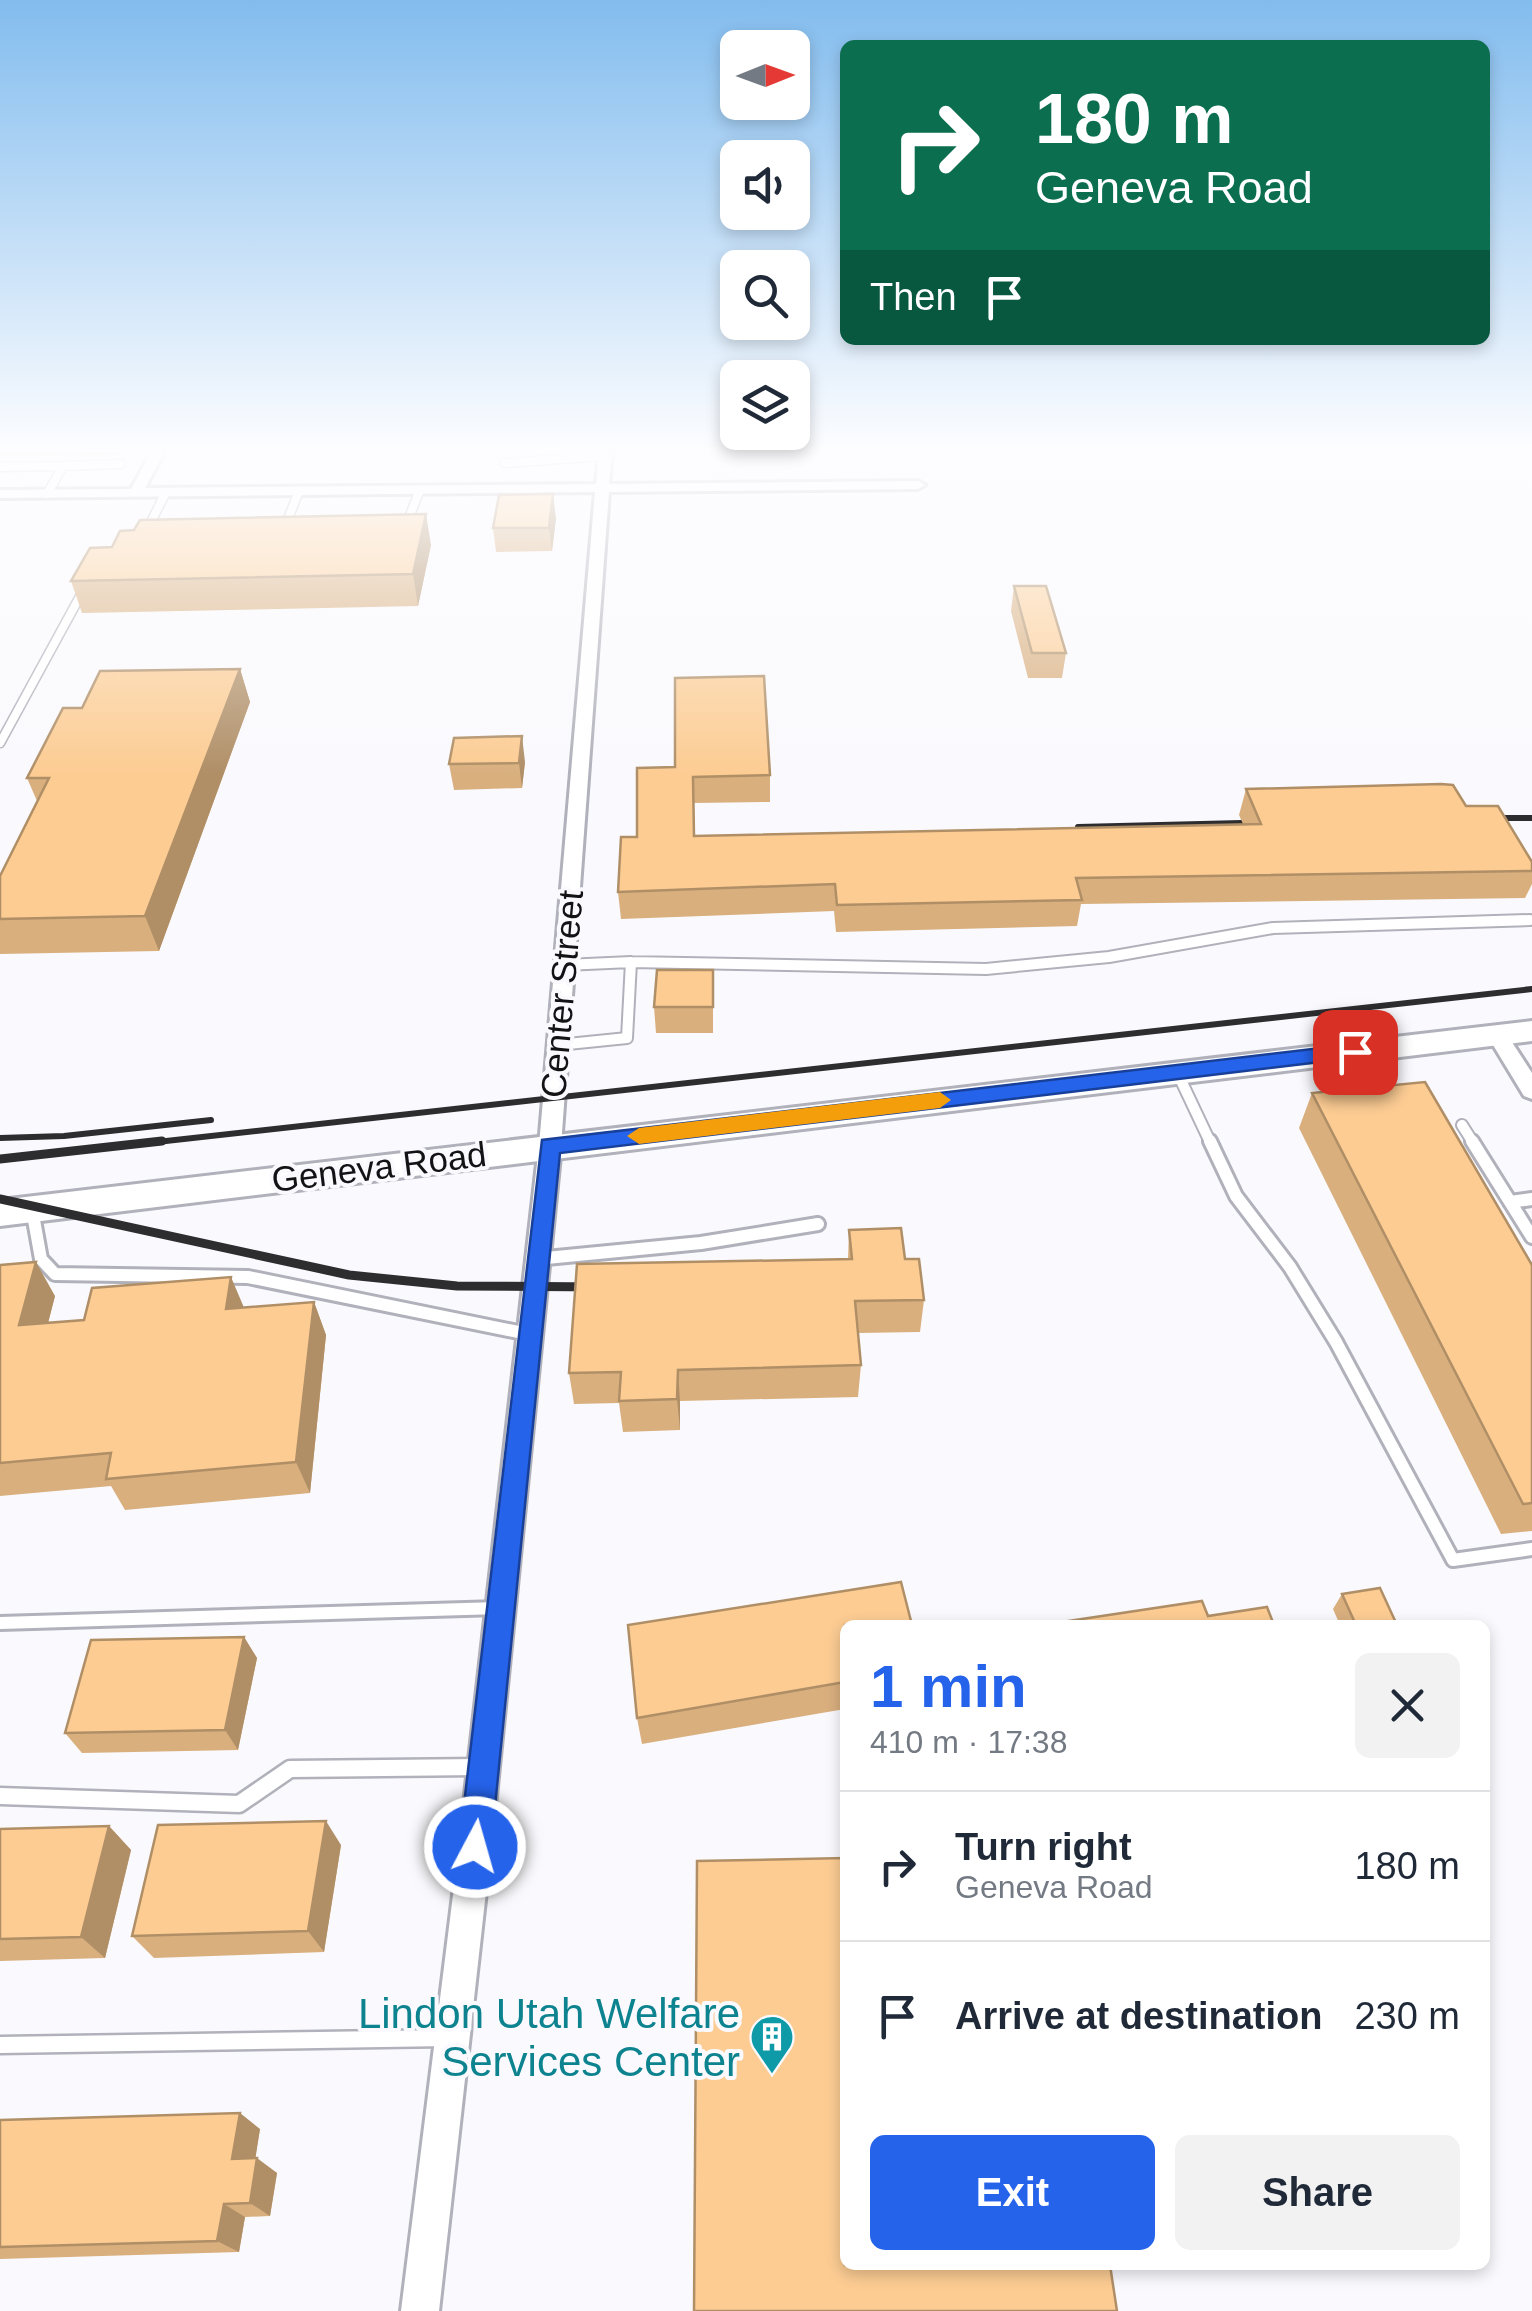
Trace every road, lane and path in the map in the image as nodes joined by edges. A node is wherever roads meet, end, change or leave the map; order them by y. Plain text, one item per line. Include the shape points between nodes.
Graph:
1 (597, 559) edge
2 (86, 585) edge
3 (0, 743) edge
4 (1530, 920) edge
5 (631, 962) junction
6 (565, 965) junction
7 (1532, 1031) edge
8 (1496, 1035) junction
9 (558, 1045) junction
10 (1177, 1072) junction
11 (1532, 1091) edge
12 (1462, 1125) dead end
13 (550, 1146) junction
14 (1532, 1199) edge
15 (1510, 1202) junction
16 (16, 1211) edge
17 (818, 1224) dead end
18 (1532, 1238) edge
19 (536, 1259) junction
20 (528, 1334) junction
21 (1532, 1550) edge
22 (499, 1608) junction
23 (0, 1623) edge
24 (483, 1766) junction
25 (0, 1796) edge
26 (452, 2038) junction
27 (0, 2044) edge
28 (420, 2311) edge

1 - 6 street, Center Street
2 - 3 lane
4 - 5 lane via 1272,928 1110,957 986,968
5 - 6 lane
5 - 9 lane via 627,1038
6 - 9 street, Center Street
7 - 8 main road, Geneva Road
8 - 10 main road, Geneva Road
8 - 11 street
9 - 13 street, Center Street
10 - 13 main road, Geneva Road
10 - 21 lane via 1236,1196 1336,1342 1453,1560
12 - 15 lane
13 - 16 main road, Geneva Road
13 - 19 street, Center Street
14 - 15 lane
15 - 18 lane
16 - 20 lane via 55,1274 248,1277
17 - 19 lane
19 - 20 street, Center Street
20 - 22 street, Center Street
22 - 23 lane
22 - 24 street, Center Street
24 - 25 lane via 290,1770 239,1804
24 - 26 street, Center Street
26 - 27 lane
26 - 28 street, Center Street

